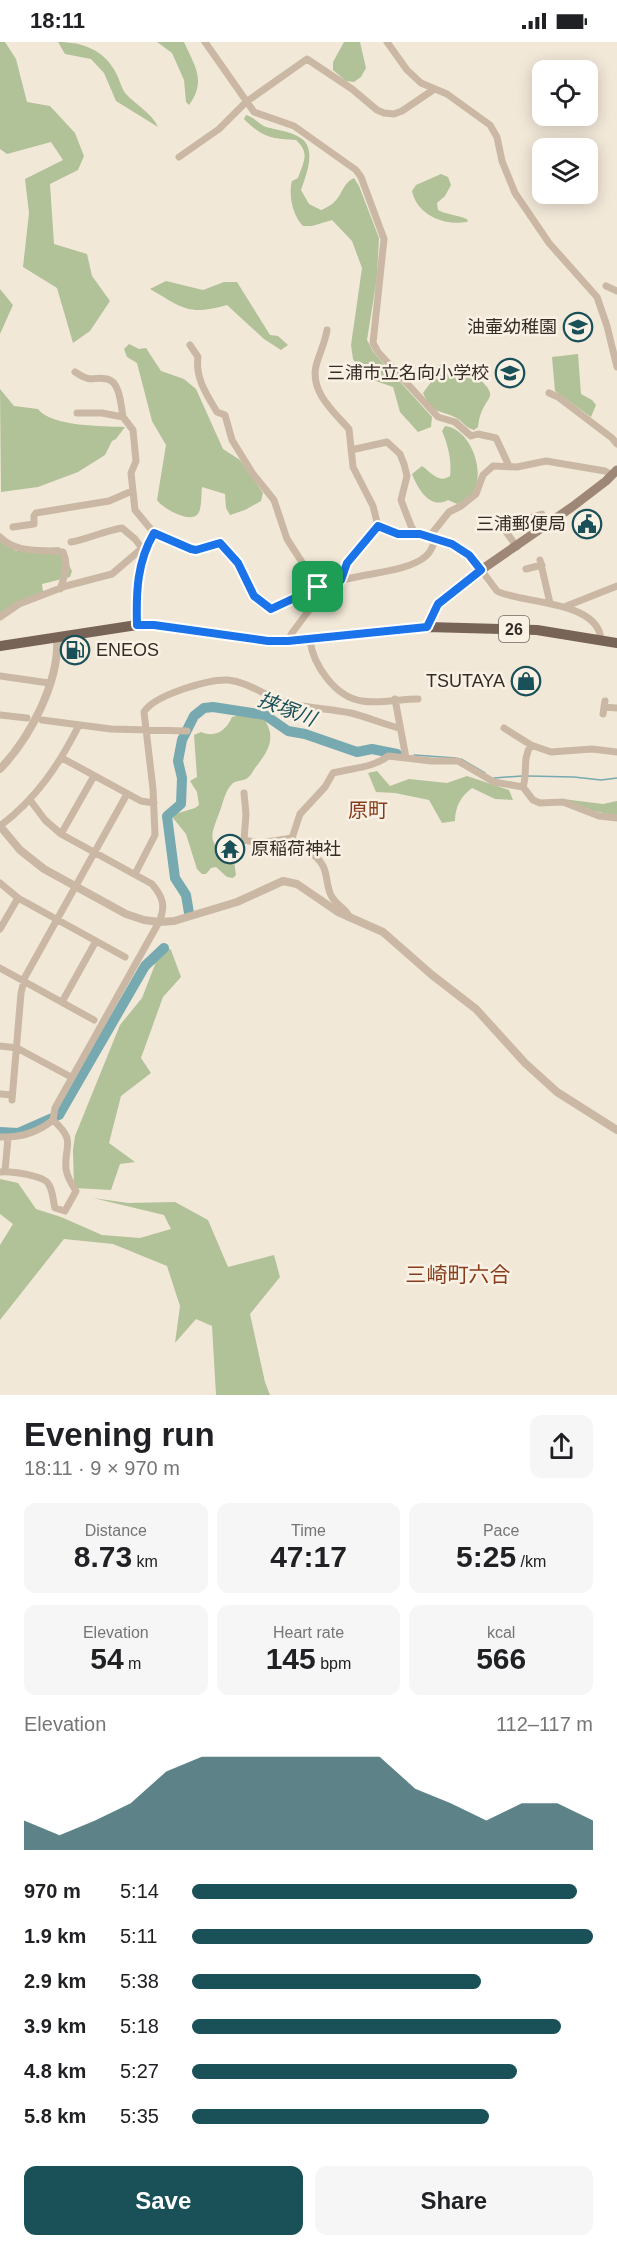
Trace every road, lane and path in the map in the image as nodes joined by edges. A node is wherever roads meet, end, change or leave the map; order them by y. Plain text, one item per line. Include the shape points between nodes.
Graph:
1 (205, 42) edge
2 (387, 42) edge
3 (433, 90) junction
4 (246, 102) junction
5 (179, 157) dead end
6 (606, 286) dead end
7 (617, 291) edge
8 (327, 330) dead end
9 (190, 345) dead end
10 (617, 367) edge
11 (75, 372) dead end
12 (549, 393) dead end
13 (77, 413) dead end
14 (123, 417) junction
15 (617, 444) edge
16 (351, 450) junction
17 (509, 466) junction
18 (615, 473) edge
19 (132, 491) junction
20 (542, 514) dead end
21 (378, 526) junction
22 (13, 527) dead end
23 (154, 533) junction
24 (416, 534) junction
25 (0, 537) edge
26 (432, 539) junction
27 (70, 542) dead end
28 (144, 545) junction
29 (517, 547) junction
30 (526, 569) dead end
31 (481, 570) junction
32 (341, 580) junction
33 (617, 587) edge
34 (321, 588) junction
35 (60, 589) junction
36 (550, 603) junction
37 (564, 607) junction
38 (0, 617) edge
39 (137, 625) junction
40 (427, 627) junction
41 (57, 637) junction
42 (310, 640) junction
43 (601, 640) junction
44 (288, 641) junction
45 (617, 643) edge
46 (0, 646) edge
47 (0, 676) edge
48 (49, 683) junction
49 (396, 699) junction
50 (418, 699) dead end
51 (604, 707) dead end
52 (617, 708) edge
53 (0, 715) edge
54 (27, 718) dead end
55 (42, 720) dead end
56 (79, 726) junction
57 (399, 728) junction
58 (504, 728) dead end
59 (146, 730) junction
60 (185, 732) dead end
61 (531, 746) junction
62 (617, 752) edge
63 (62, 758) junction
64 (406, 758) junction
65 (0, 769) edge
66 (94, 776) junction
67 (523, 787) junction
68 (244, 793) dead end
69 (127, 794) junction
70 (30, 800) junction
71 (154, 803) junction
72 (617, 818) edge
73 (0, 826) edge
74 (62, 834) junction
75 (292, 838) junction
76 (94, 853) junction
77 (135, 874) junction
78 (0, 884) edge
79 (75, 886) junction
80 (18, 898) junction
81 (350, 918) junction
82 (57, 920) junction
83 (159, 922) junction
84 (0, 929) edge
85 (96, 941) junction
86 (125, 957) dead end
87 (0, 968) edge
88 (24, 981) junction
89 (62, 1002) junction
90 (93, 1020) dead end
91 (0, 1046) edge
92 (17, 1048) junction
93 (71, 1077) junction
94 (1, 1094) edge
95 (53, 1118) junction
96 (617, 1130) edge
97 (4, 1138) edge
98 (3, 1172) edge

1 - 4 street
2 - 3 street via 413,76
3 - 4 street via 402,111 384,113 306,59
3 - 10 street via 447,94 490,125 515,193 549,243 597,297
4 - 5 street via 219,129
4 - 17 street via 254,112 294,126 356,170 384,239 373,343 438,417 454,422 471,436 496,438
6 - 7 street
8 - 16 street via 315,368 315,384 349,429
9 - 34 street via 198,357 203,389 217,412 225,415 232,440 274,500 287,539
11 - 14 street via 91,380 112,381
12 - 15 street
13 - 14 street
14 - 19 street via 133,430 136,461 131,474
16 - 21 street via 352,467 373,506
16 - 24 street via 387,442 400,454 407,476 401,500
17 - 18 street via 546,461
17 - 26 street via 488,470 476,494 449,512
18 - 29 main road
19 - 22 street via 109,501 36,513 34,524
19 - 23 street via 135,510
20 - 29 street via 506,525 504,529
21 - 24 street via 398,534
21 - 32 street via 347,563
23 - 28 street
23 - 34 street via 196,550 220,543 238,563 254,596 269,609
24 - 26 street
25 - 35 street via 23,550 63,552 67,560
26 - 31 street via 452,544 469,555
26 - 32 street via 429,554 418,561
27 - 28 street via 122,528
28 - 35 street via 112,574
28 - 39 street via 137,580
29 - 31 main road
30 - 36 street via 541,562
31 - 36 street via 501,594
31 - 40 main road via 438,604
32 - 34 street
33 - 37 street
34 - 44 street via 321,594
35 - 38 street via 19,604
36 - 37 street
37 - 43 street via 584,615 601,632
39 - 41 main road, 26
39 - 44 main road, 26
40 - 42 main road, 26
40 - 43 main road, 26 via 537,630
41 - 46 main road, 26
41 - 48 street via 57,657
42 - 44 main road, 26
42 - 49 street via 321,670 334,687 359,701
43 - 45 main road, 26
47 - 48 street
48 - 65 street via 29,730
49 - 50 street
49 - 57 street
51 - 52 street
53 - 54 street
55 - 56 street
56 - 59 street
56 - 63 street
57 - 59 street via 353,713 287,703 245,684 220,681 169,694 151,704 144,712
57 - 64 street
58 - 61 street
59 - 60 street
59 - 71 street
61 - 62 street via 551,752
61 - 67 street via 525,758
63 - 66 street
63 - 70 street
64 - 67 street via 458,761 494,782
64 - 75 street via 388,756 378,764 333,773 300,814
66 - 69 street
66 - 74 street
67 - 72 street via 533,800 574,804 599,816
68 - 75 street via 244,840 260,843
69 - 71 street
69 - 76 street
70 - 73 street
70 - 74 street
71 - 77 street via 155,835
73 - 79 street via 30,859
74 - 76 street
75 - 81 street via 319,859 332,897 348,911
76 - 77 street
76 - 79 street
77 - 83 street via 152,884 162,897 164,910
78 - 80 street
79 - 82 street
79 - 83 street via 126,914
80 - 82 street
80 - 84 street
81 - 83 street via 297,884 283,881 237,902
81 - 96 street via 383,932 476,1009 557,1092
82 - 85 street
82 - 88 street
83 - 93 street
85 - 86 street
85 - 89 street
87 - 88 street
88 - 89 street
88 - 92 street
89 - 90 street
91 - 92 street
92 - 93 street
92 - 94 street via 12,1097
93 - 95 street
95 - 97 street via 19,1138
95 - 98 street via 67,1139 66,1170 76,1191 65,1211 55,1208 48,1182 15,1171
97 - 98 street

